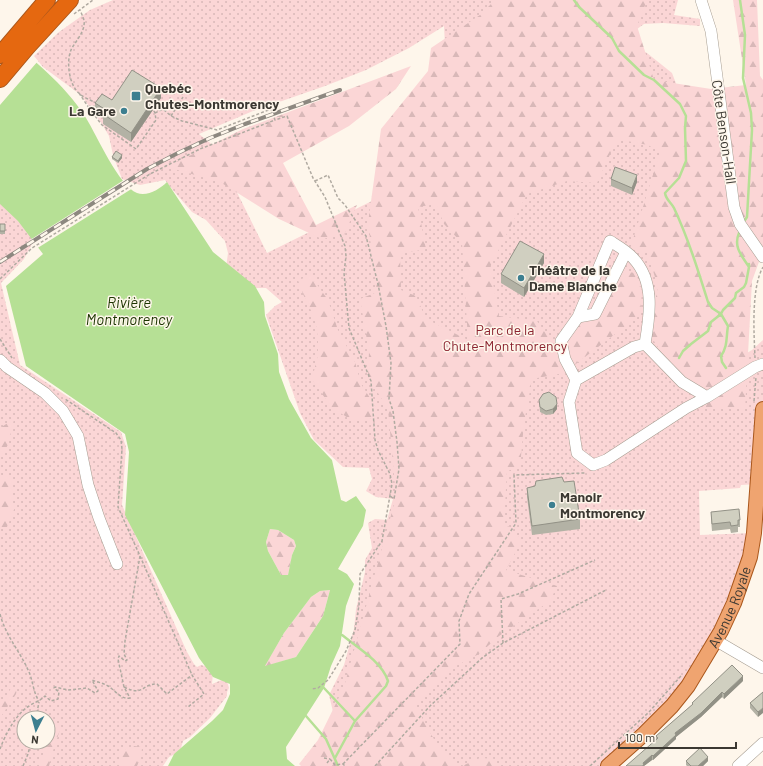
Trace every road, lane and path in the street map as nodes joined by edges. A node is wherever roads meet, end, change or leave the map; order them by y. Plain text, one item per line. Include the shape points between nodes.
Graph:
1 (40, 0) edge
2 (47, 0) edge
3 (701, 0) edge
4 (74, 3) edge
5 (21, 42) junction
6 (0, 55) edge
7 (0, 79) edge
8 (79, 93) junction
9 (183, 97) dead end
10 (153, 109) edge
11 (156, 113) junction
12 (95, 116) dead end
13 (171, 116) junction
14 (275, 120) junction
15 (315, 181) junction
16 (626, 252) junction
17 (763, 257) edge
18 (763, 267) edge
19 (0, 279) edge
20 (578, 318) junction
21 (0, 339) edge
22 (645, 344) junction
23 (13, 359) dead end
24 (0, 360) edge
25 (759, 365) edge
26 (576, 380) junction
27 (707, 396) junction
28 (64, 398) dead end
29 (759, 406) edge
30 (593, 465) junction
31 (390, 496) junction
32 (140, 556) junction
33 (595, 560) dead end
34 (117, 564) dead end
35 (606, 590) dead end
36 (0, 614) edge
37 (715, 640) junction
38 (503, 643) junction
39 (763, 668) edge
40 (683, 673) dead end
41 (192, 675) junction
42 (124, 687) junction
43 (312, 689) dead end
44 (39, 702) junction
45 (188, 707) dead end
46 (38, 710) edge
47 (763, 743) edge
48 (0, 749) edge
49 (29, 750) edge
50 (324, 758) dead end
51 (330, 759) junction
52 (327, 763) dead end
53 (342, 764) junction
54 (23, 766) edge
55 (345, 766) edge
56 (375, 766) edge
57 (590, 766) edge
58 (608, 766) edge
59 (738, 766) edge

1 - 5 highway
2 - 5 highway
3 - 17 street, Côte Benson-Hall via 711,31 734,207 740,224
4 - 5 highway
4 - 8 path via 84,24 71,49 68,62 74,87
5 - 6 highway
5 - 7 highway
8 - 8 path via 96,103 91,111
9 - 13 path
10 - 11 path
11 - 12 path via 156,120 136,149 102,125
11 - 13 path via 163,109
13 - 14 path via 217,130 272,109
14 - 15 path via 287,116
14 - 19 path via 200,148 146,176 32,248
15 - 31 path via 325,197 345,246 344,273 349,328 371,381 375,440 390,474
15 - 31 path via 328,175 338,198 366,236 378,284 391,363 389,399 399,469 394,499
16 - 20 street via 595,314
16 - 20 street via 610,242
16 - 22 street via 642,269 650,296
18 - 25 path via 755,298
20 - 26 street via 561,341 565,359
21 - 23 path
22 - 26 street via 634,347
22 - 27 street via 682,382
24 - 34 street via 46,393 63,411 78,436 88,485
25 - 27 street
25 - 29 path via 756,380
26 - 30 street via 569,402 577,453
27 - 30 street via 606,460
28 - 32 path via 116,433 121,440 118,507
29 - 37 main road, Avenue Royale via 754,533 750,557 734,603
30 - 53 path via 585,473 514,475 516,523 468,594 459,621 460,644
31 - 43 path via 382,541 360,574 355,630 346,651 328,680 318,688
32 - 41 path
32 - 42 path via 125,641 124,654 127,660 119,656 118,658
33 - 38 path via 501,600
35 - 38 path
36 - 44 path via 6,631 30,674
37 - 39 street
37 - 58 main road, Avenue Royale via 688,686 672,706
38 - 56 path via 482,658 430,706
40 - 57 path via 649,712
41 - 42 path via 167,694 157,684 151,684 140,691
41 - 45 path via 204,694
42 - 44 path via 130,698 127,699 107,685 92,680 98,691 95,693 88,688 68,690 55,687 59,692 58,699 51,701 45,696
44 - 46 path
44 - 48 path via 28,707 12,725
47 - 59 street
49 - 54 path
50 - 51 path
51 - 52 path
51 - 53 path via 335,765
53 - 55 path

